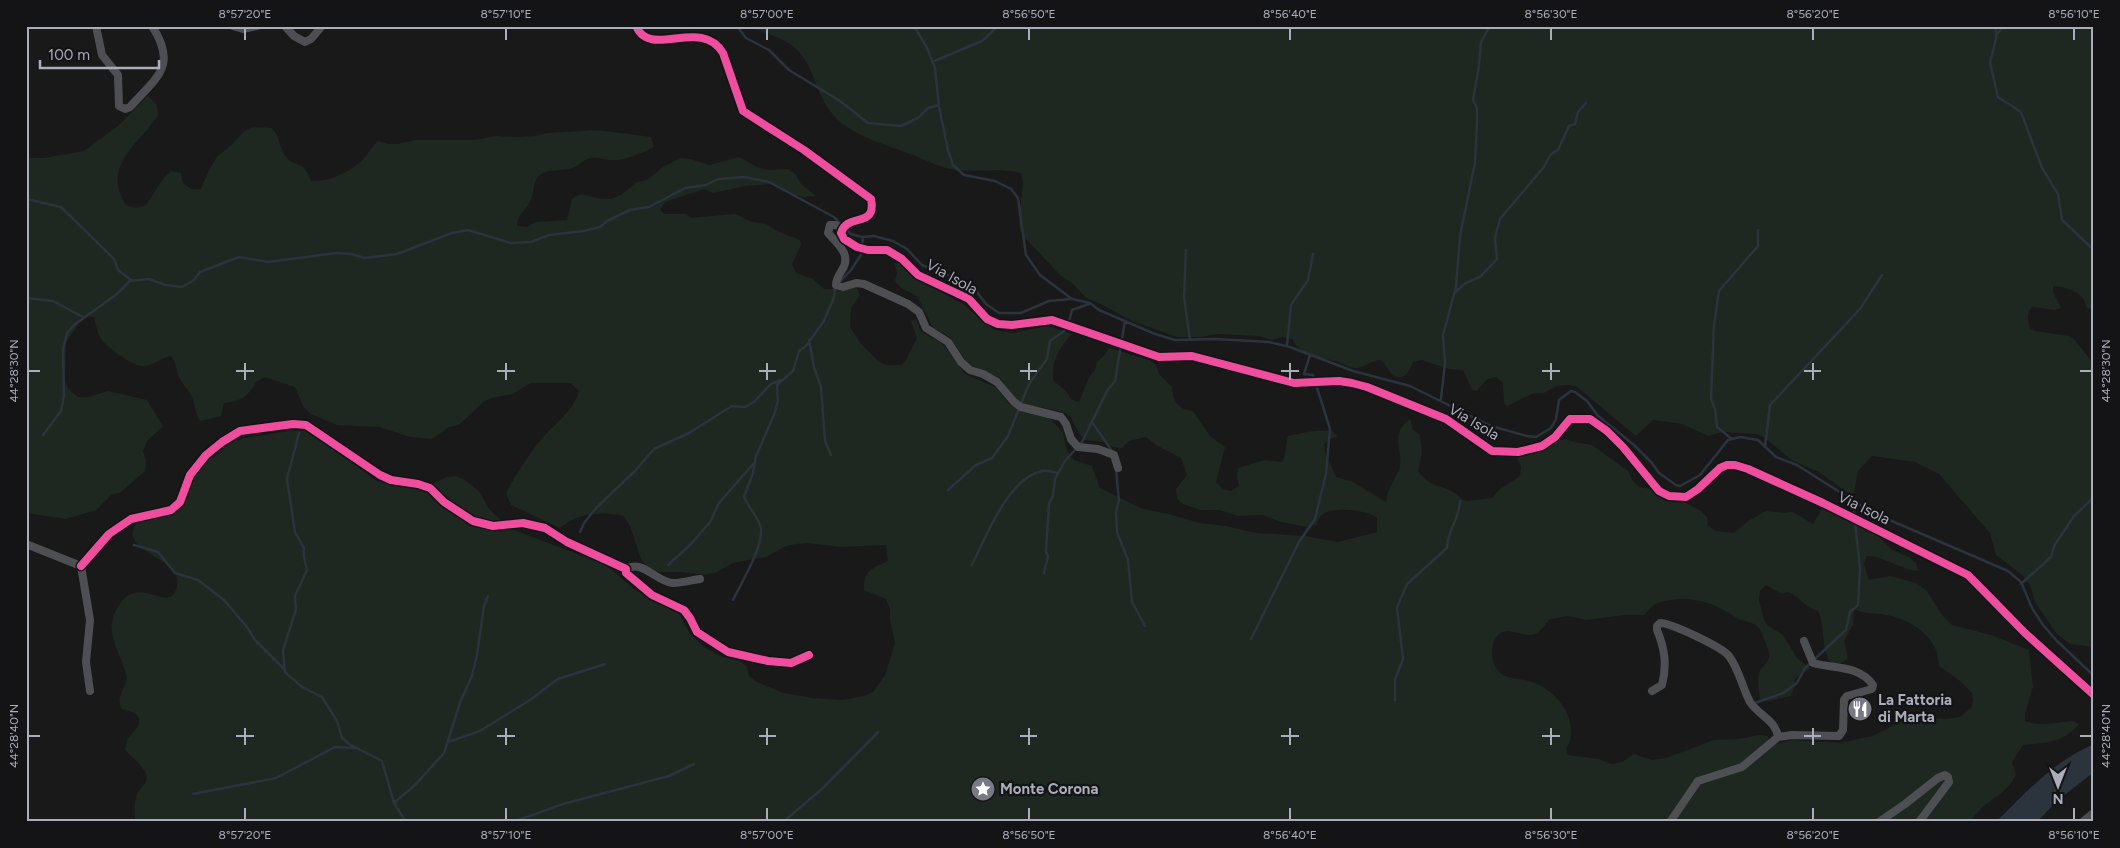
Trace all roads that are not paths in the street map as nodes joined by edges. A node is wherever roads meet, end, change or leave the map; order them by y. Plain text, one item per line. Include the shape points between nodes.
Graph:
1 (96, 26) edge
2 (152, 26) edge
3 (233, 26) edge
4 (256, 26) edge
5 (286, 26) edge
6 (322, 26) edge
7 (636, 26) edge
8 (842, 229) junction
9 (1118, 468) dead end
10 (26, 544) edge
11 (81, 566) junction
12 (626, 569) junction
13 (700, 579) dead end
14 (1804, 641) dead end
15 (809, 655) dead end
16 (90, 691) dead end
17 (1652, 691) dead end
18 (2094, 695) edge
19 (1778, 737) junction
20 (2094, 814) edge
21 (1670, 822) edge
22 (1879, 822) edge
23 (1918, 822) edge
24 (2084, 822) edge

1 - 2 street via 102,55 118,76 119,104 123,109 130,107 161,72 165,54
3 - 4 street via 243,29
5 - 6 street via 304,42
7 - 8 street via 647,39 659,41 687,36 718,44 744,112 871,198 870,214 865,219 848,222
8 - 9 street via 830,225 828,228 828,233 846,258 836,285 864,284 908,304 919,312 926,328 948,342 970,370 997,382 1021,407 1061,417 1078,447 1098,448 1114,455
8 - 18 street, Via Isola via 844,239 857,247 887,250 918,275 969,299 987,319 998,324 1052,320 1158,357 1192,356 1294,383 1339,381 1359,385 1446,420 1492,451 1505,453 1536,448 1550,441 1570,419 1590,420 1623,446 1659,491 1674,498 1691,494 1727,465 1748,469 1968,575 2025,633
10 - 11 street
11 - 12 street via 109,534 131,519 171,510 180,502 190,474 222,442 240,431 293,424 312,428 386,478 430,488 444,502 473,521 493,526 523,523 545,528 567,542
11 - 16 street via 90,620 86,662
12 - 13 street via 642,567 672,583
12 - 15 street via 641,588 684,610 697,632 728,652 790,663
14 - 19 street via 1813,663 1856,670 1868,677 1872,689 1846,696 1843,730 1839,736
17 - 19 street via 1662,685 1664,672 1665,658 1657,626 1669,624 1729,655 1751,703 1774,725
19 - 21 street via 1742,767 1698,781
20 - 24 main road
22 - 23 street via 1945,775 1949,782

